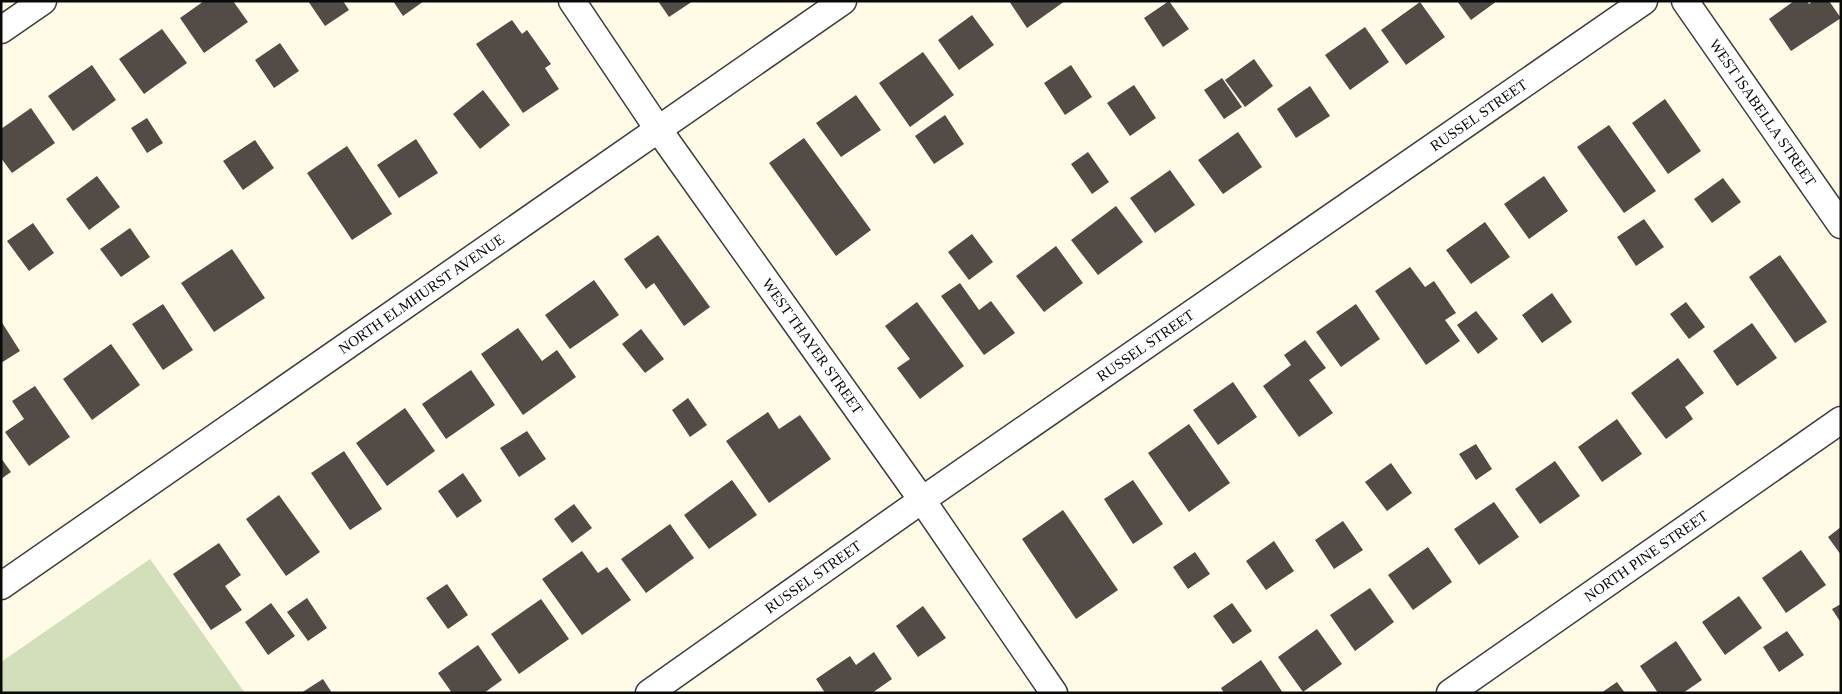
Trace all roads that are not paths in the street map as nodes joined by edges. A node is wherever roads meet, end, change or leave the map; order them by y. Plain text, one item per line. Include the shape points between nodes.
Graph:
1 (43, 1) edge
2 (572, 1) edge
3 (843, 1) edge
4 (1644, 1) edge
5 (1685, 1) edge
6 (1, 30) edge
7 (658, 129) junction
8 (1841, 225) edge
9 (1841, 420) edge
10 (922, 500) junction
11 (1, 586) edge
12 (649, 693) edge
13 (1054, 693) edge
14 (1450, 693) edge

1 - 6 street
2 - 7 street, WEST THAYER STREET
3 - 7 street, NORTH ELMHURST AVENUE
4 - 10 street, RUSSEL STREET
5 - 8 street, WEST ISABELLA STREET
7 - 10 street, WEST THAYER STREET
7 - 11 street, NORTH ELMHURST AVENUE
9 - 14 street, NORTH PINE STREET
10 - 12 street, RUSSEL STREET
10 - 13 street, WEST THAYER STREET

